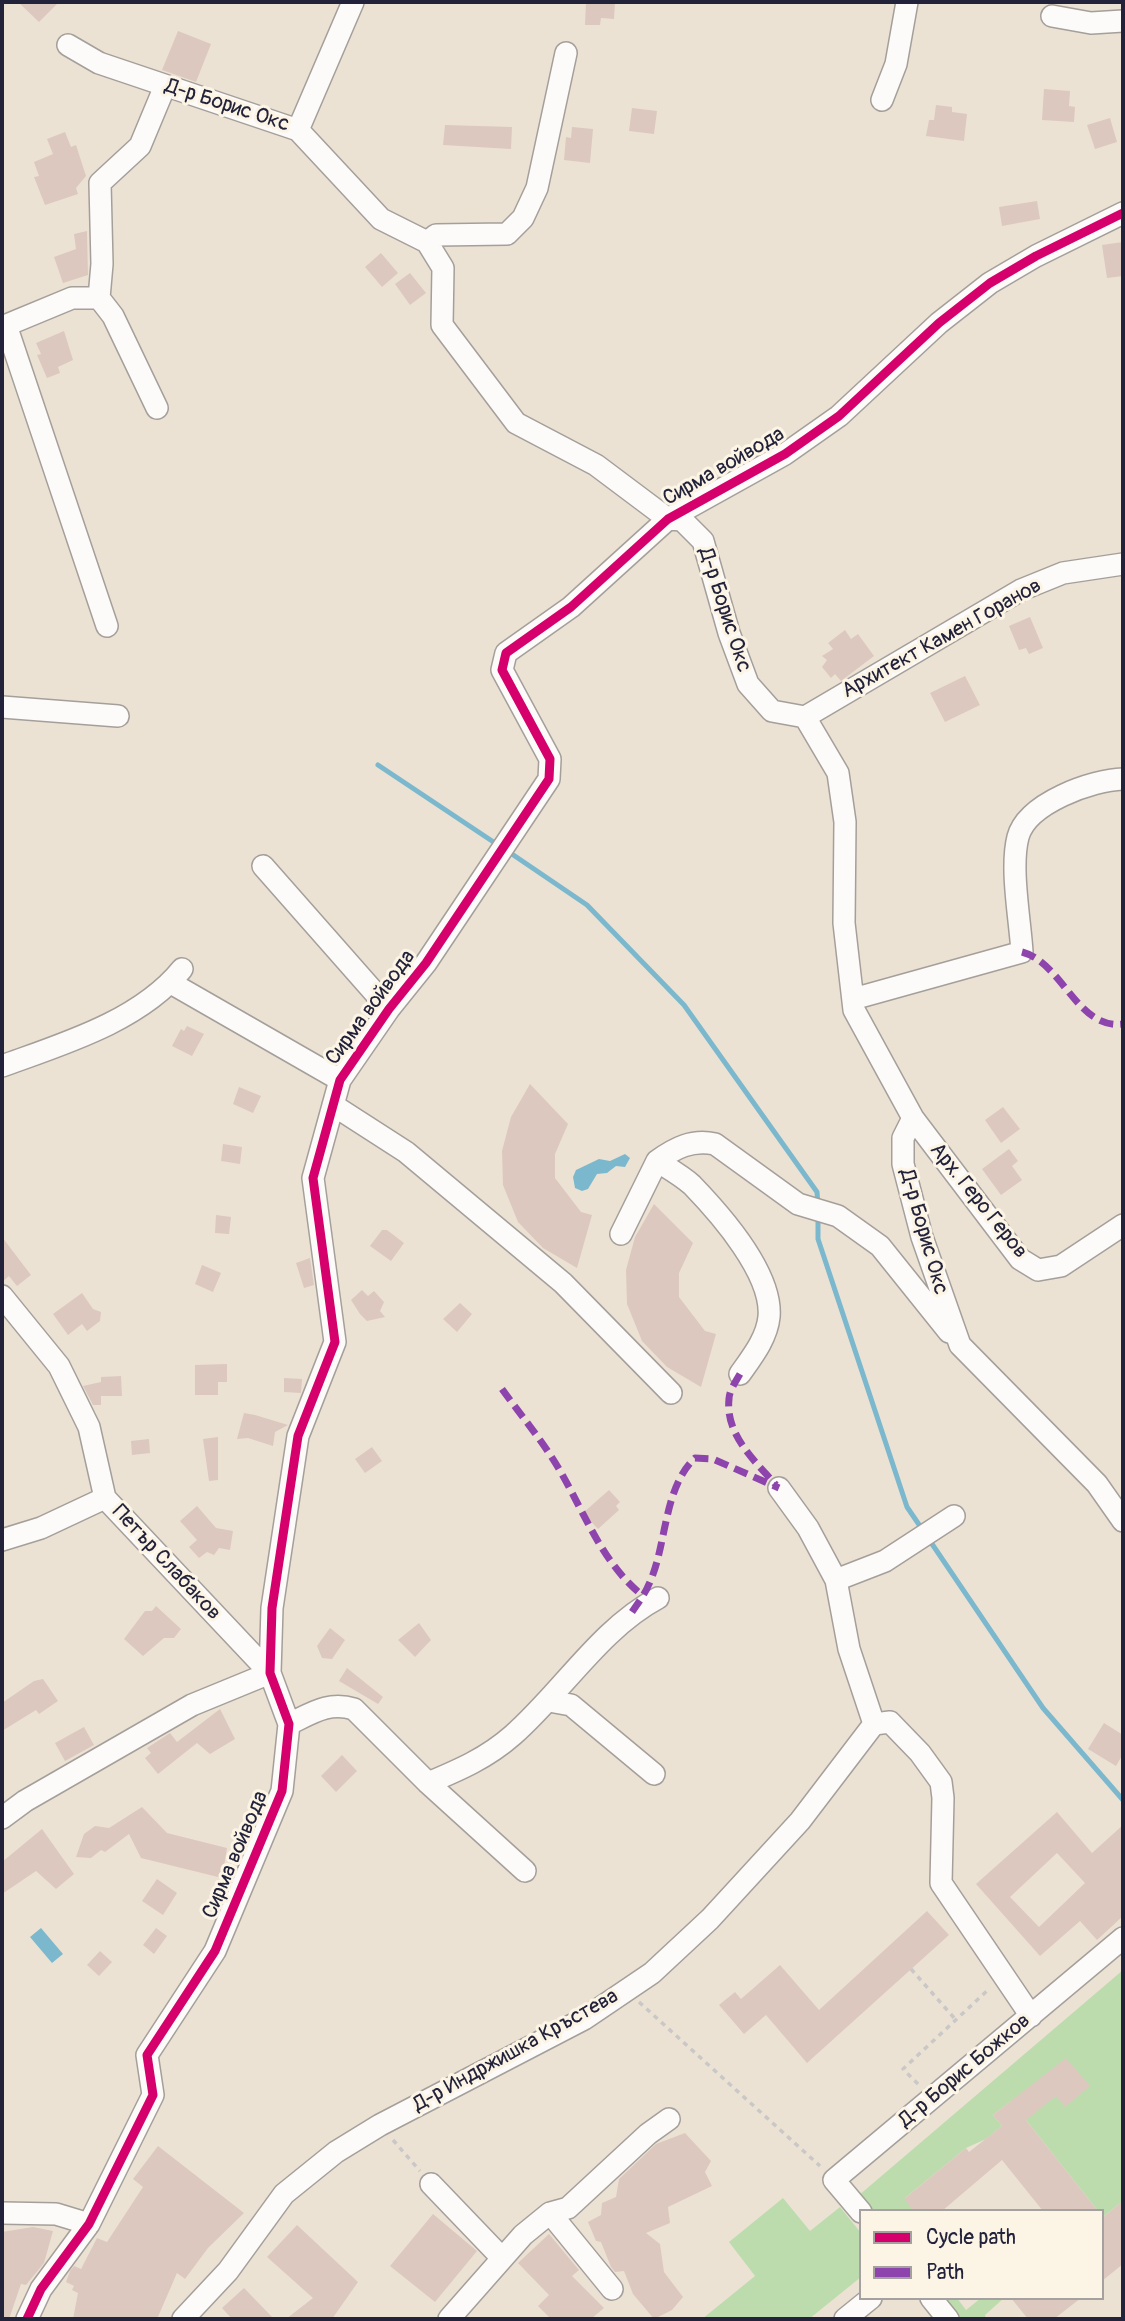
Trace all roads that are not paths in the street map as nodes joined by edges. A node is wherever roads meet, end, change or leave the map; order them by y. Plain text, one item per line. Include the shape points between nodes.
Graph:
1 (353, 2) edge
2 (907, 2) edge
3 (1052, 16) dead end
4 (1123, 20) edge
5 (68, 45) dead end
6 (566, 52) dead end
7 (166, 86) junction
8 (882, 100) dead end
9 (298, 130) junction
10 (1123, 213) edge
11 (427, 242) junction
12 (99, 298) junction
13 (4, 326) edge
14 (157, 408) dead end
15 (668, 519) junction
16 (1123, 564) edge
17 (107, 626) dead end
18 (2, 707) edge
19 (118, 716) dead end
20 (805, 717) junction
21 (1123, 779) edge
22 (262, 866) dead end
23 (853, 999) junction
24 (389, 1009) junction
25 (2, 1066) edge
26 (340, 1080) junction
27 (333, 1105) junction
28 (913, 1118) junction
29 (657, 1161) junction
30 (1123, 1225) edge
31 (621, 1234) dead end
32 (2, 1296) edge
33 (960, 1345) junction
34 (740, 1374) dead end
35 (671, 1393) dead end
36 (779, 1488) dead end
37 (105, 1498) junction
38 (954, 1516) dead end
39 (1123, 1521) edge
40 (2, 1540) edge
41 (836, 1580) junction
42 (658, 1598) dead end
43 (270, 1673) junction
44 (549, 1701) junction
45 (289, 1724) junction
46 (874, 1724) junction
47 (654, 1774) dead end
48 (428, 1783) junction
49 (2, 1818) edge
50 (525, 1871) dead end
51 (1123, 1938) edge
52 (1031, 2016) junction
53 (669, 2119) dead end
54 (431, 2184) road end
55 (859, 2210) edge
56 (2, 2213) edge
57 (550, 2213) junction
58 (89, 2224) junction
59 (501, 2257) junction
60 (612, 2290) dead end
61 (869, 2300) edge
62 (933, 2300) edge
63 (27, 2319) edge
64 (183, 2319) edge
65 (449, 2319) edge
66 (845, 2319) edge
67 (948, 2319) edge

1 - 9 street
2 - 8 street via 896,65
3 - 4 street via 1091,23
5 - 7 street, Д-р Борис Окс via 99,64
6 - 11 street via 537,188 523,218 507,234 436,235
7 - 9 street, Д-р Борис Окс
7 - 12 street via 140,146 100,183
9 - 11 street, Д-р Борис Окс via 381,219
10 - 15 street, Сирма войвода via 990,283 939,323 839,416 785,454
11 - 15 street, Д-р Борис Окс via 443,268 442,325 516,424 596,465
12 - 13 street via 72,298
12 - 14 street via 113,316
13 - 17 street
15 - 20 street, Д-р Борис Окс via 682,520 703,541 748,684 772,711
15 - 24 street, Сирма войвода via 570,607 506,653 502,670 550,759 549,779 426,963
16 - 20 street, Архитект Камен Горанов via 1063,573 1021,590
18 - 19 street
20 - 23 street via 838,773 845,822 844,923
21 - 23 street via 1069,791 1034,812 1018,835 1022,952
22 - 24 street
23 - 28 street via 854,1010
24 - 26 street, Сирма войвода
25 - 26 street via 116,1018 177,976
26 - 27 street, Сирма войвода
27 - 35 street via 406,1152 563,1283
27 - 43 street, Сирма войвода via 313,1178 335,1342 298,1436 272,1608
28 - 30 street, Арх. Геро Геров via 1020,1259 1038,1269 1061,1266
28 - 33 street, Д-р Борис Окс via 903,1139 903,1164 929,1259
29 - 31 street
29 - 33 street via 677,1147 715,1144 798,1204 838,1216 880,1246
29 - 34 street via 690,1184 730,1230 766,1293 769,1317 761,1343
32 - 37 street, Петър Слабаков via 59,1366 89,1427
33 - 39 street, Д-р Борис Окс via 1097,1484
36 - 41 street via 808,1528
37 - 40 street via 41,1528
37 - 43 street, Петър Слабаков
38 - 41 street via 885,1561
41 - 46 street via 849,1649
42 - 44 street via 632,1612
43 - 45 street, Сирма войвода
43 - 49 street via 192,1705
44 - 47 street via 571,1704
44 - 48 street via 479,1761
45 - 48 street via 323,1707 338,1704 354,1709
45 - 58 street, Сирма войвода via 282,1791 215,1951 148,2055 153,2095
46 - 52 street via 890,1722 941,1782 941,1883
46 - 64 street, Д-р Индржишка Кръстева via 800,1821 710,1919 652,1973 584,2019 336,2152 284,2194 228,2271
48 - 50 street
51 - 52 street, Д-р Борис Божков
52 - 55 street, Д-р Борис Божков via 834,2180
53 - 57 street via 568,2208
54 - 59 street
56 - 58 street via 55,2214
57 - 59 street
57 - 60 street
58 - 63 street, Сирма войвода via 41,2289
59 - 65 street
61 - 66 street
62 - 67 street

